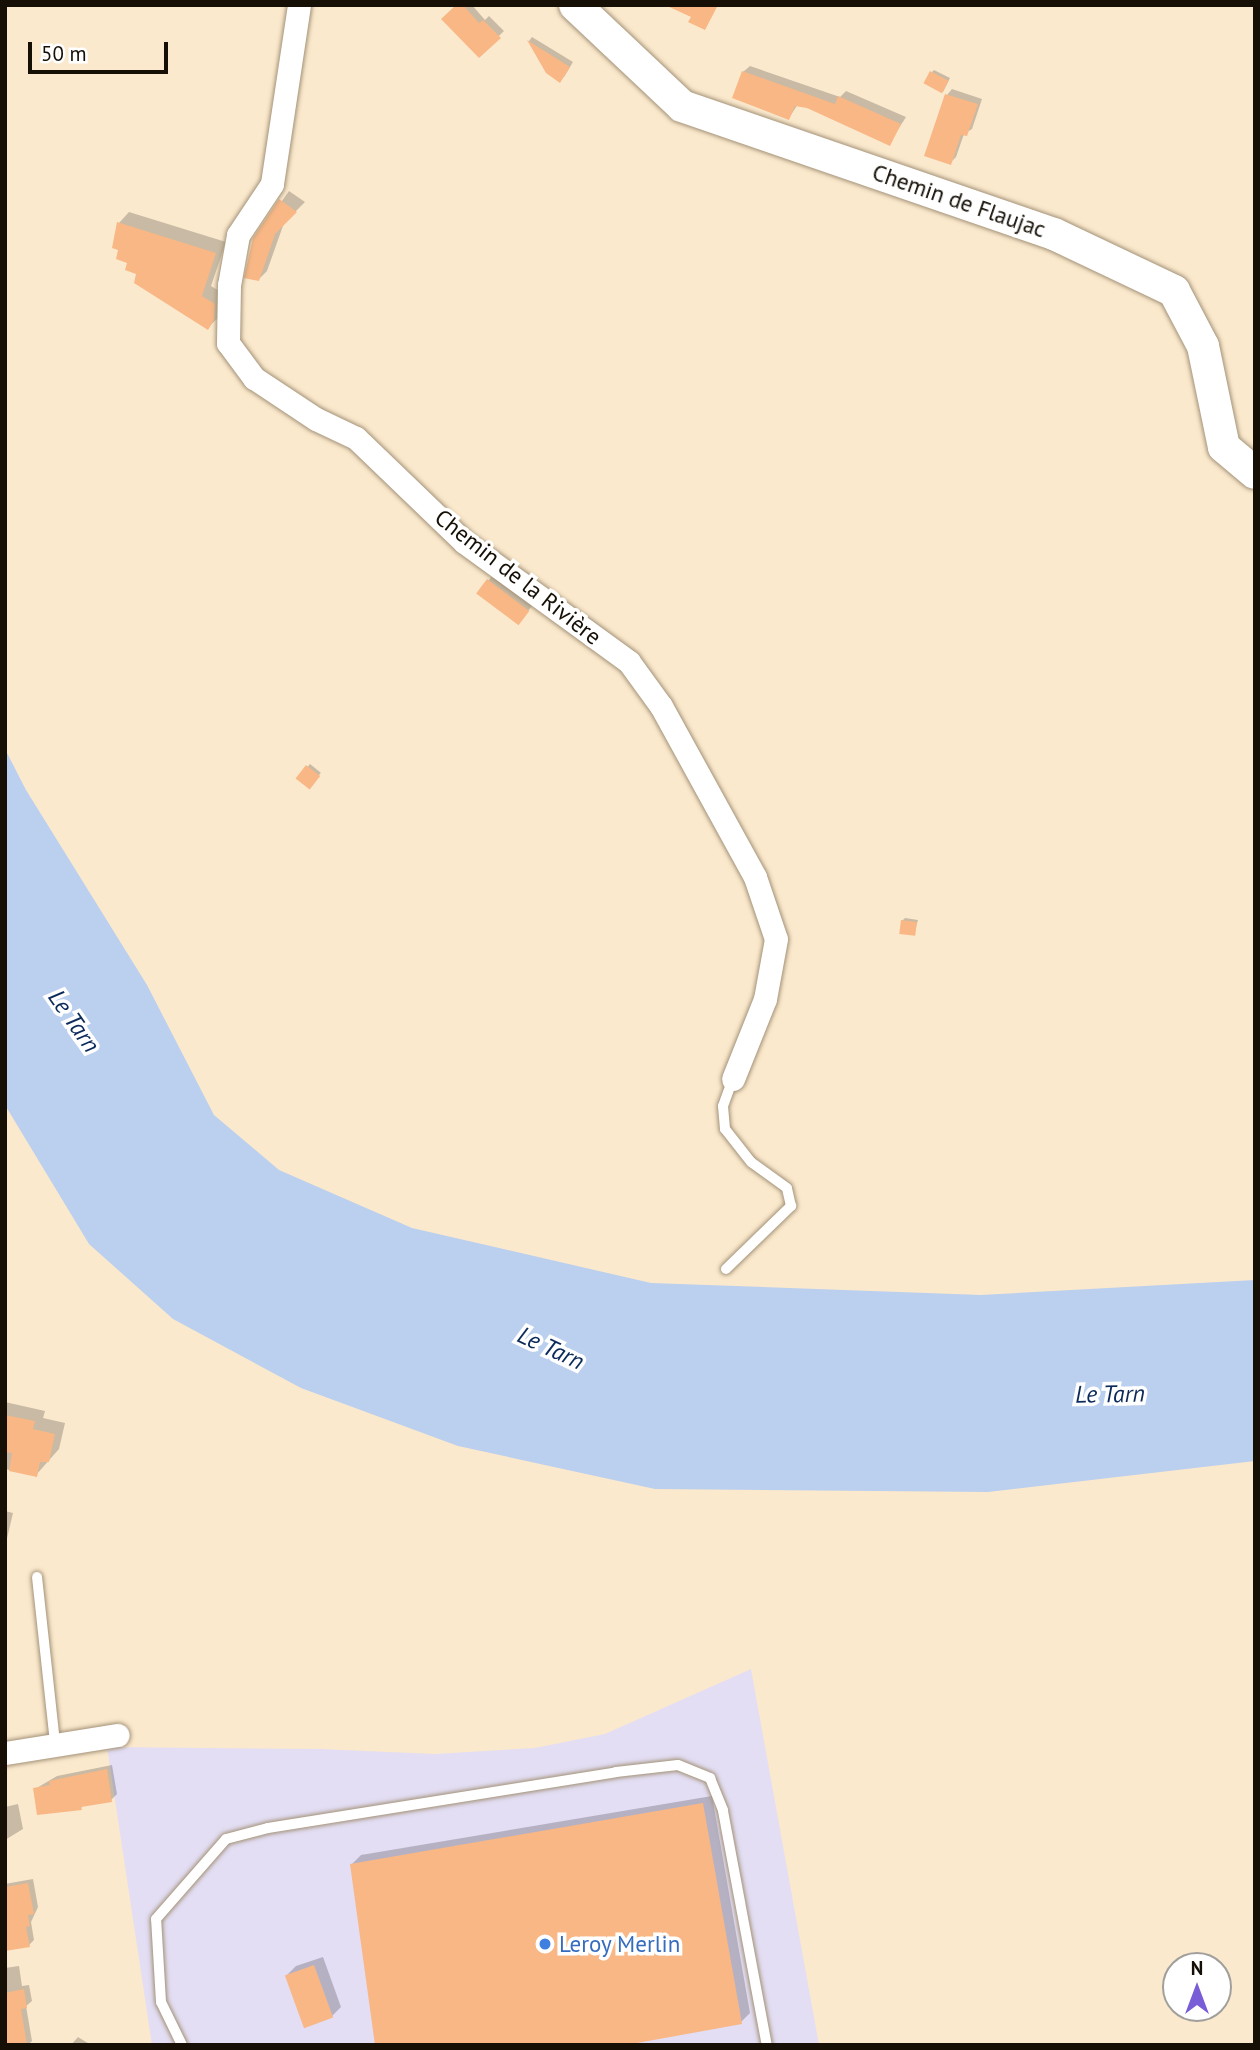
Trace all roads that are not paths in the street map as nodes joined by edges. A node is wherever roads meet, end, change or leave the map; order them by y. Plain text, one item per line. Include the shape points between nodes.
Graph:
1 (299, 5) edge
2 (575, 5) edge
3 (1255, 473) edge
4 (733, 1079) joint
5 (726, 1269) dead end
6 (37, 1577) dead end
7 (118, 1735) dead end
8 (55, 1743) junction
9 (5, 1753) edge
10 (182, 2045) edge
11 (767, 2045) edge

1 - 4 street, Chemin de la Rivière via 272,184 238,235 229,285 228,344 254,379 316,419 356,438 464,542 629,662 661,706 755,877 776,939 765,999
2 - 3 street, Chemin de Flaujac via 682,106 1054,234 1174,291 1203,346 1224,447
4 - 5 lane via 723,1106 725,1129 751,1162 787,1188 790,1206
6 - 8 lane
7 - 8 street
8 - 9 street
10 - 11 lane via 161,2003 156,1919 226,1839 295,1824 678,1765 710,1778 723,1811

